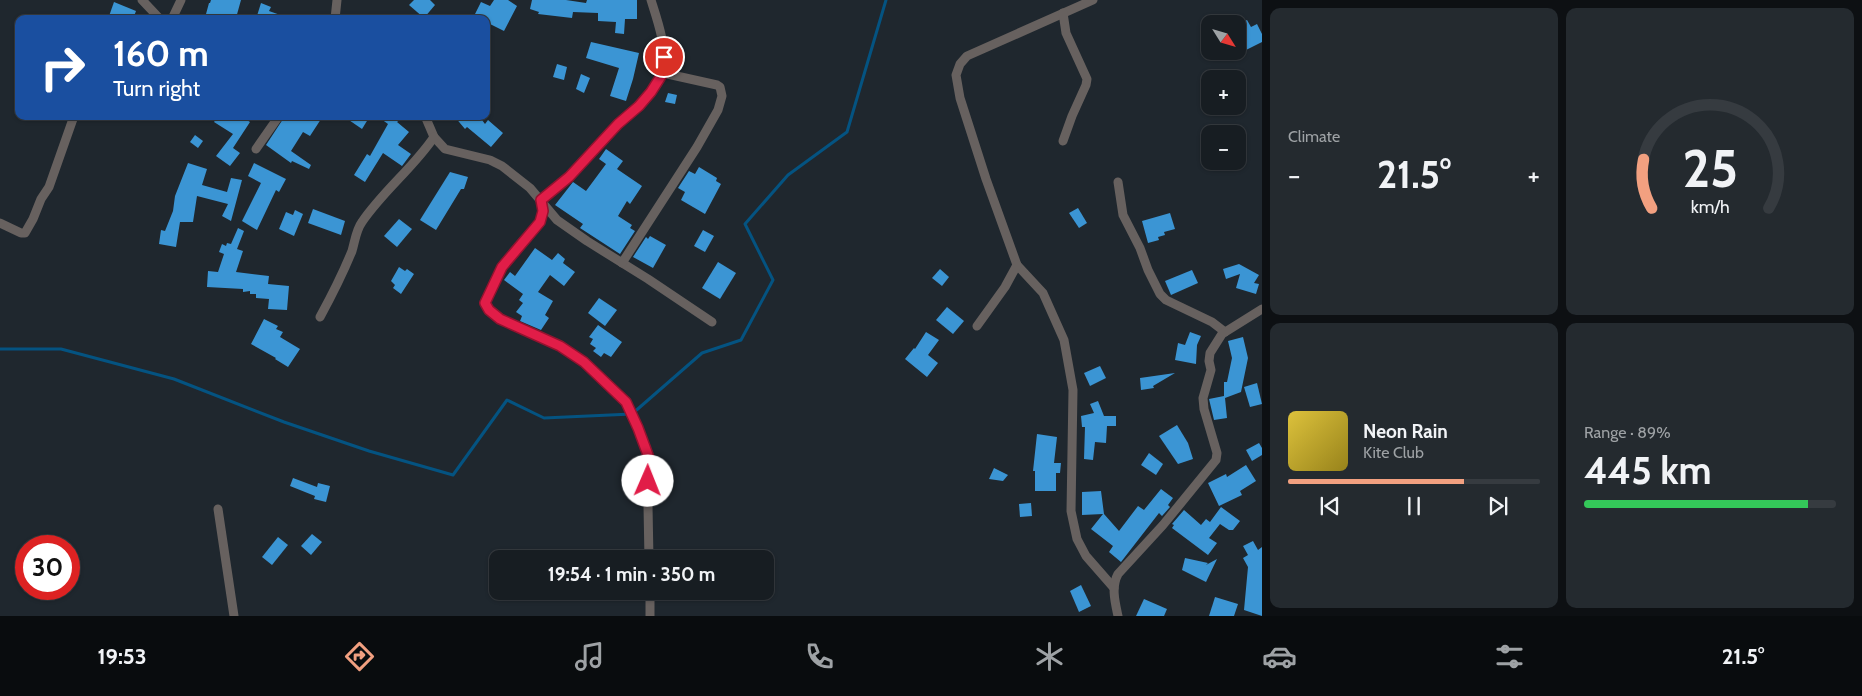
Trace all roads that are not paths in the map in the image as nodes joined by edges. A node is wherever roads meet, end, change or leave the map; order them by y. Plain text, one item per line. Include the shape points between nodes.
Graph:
1 (142, 0) edge
2 (181, 0) edge
3 (338, 0) edge
4 (651, 0) edge
5 (1094, 0) edge
6 (1063, 13) junction
7 (156, 15) edge
8 (174, 15) edge
9 (335, 15) edge
10 (663, 73) junction
11 (73, 120) edge
12 (276, 120) edge
13 (427, 120) edge
14 (434, 136) junction
15 (1063, 141) dead end
16 (256, 149) dead end
17 (1118, 182) dead end
18 (541, 200) junction
19 (0, 222) edge
20 (622, 263) junction
21 (1017, 265) junction
22 (1262, 309) edge
23 (320, 317) dead end
24 (712, 322) dead end
25 (977, 326) dead end
26 (1225, 332) junction
27 (218, 509) dead end
28 (649, 550) edge
29 (1114, 588) junction
30 (650, 600) edge
31 (234, 616) edge
32 (650, 616) edge
33 (1118, 616) edge

1 - 7 street
2 - 8 street
3 - 9 street
4 - 10 street via 660,28
5 - 6 street
6 - 15 street via 1066,33 1087,80
6 - 21 street via 967,56 956,76 986,179
10 - 18 street via 639,106 569,177
10 - 20 street via 717,85 722,96 698,147
11 - 19 street via 49,187 25,233 21,234
12 - 16 street
13 - 14 street
14 - 18 street via 445,149 502,166
14 - 23 street via 360,223 340,280
17 - 26 street via 1123,215 1160,294
18 - 20 street via 557,220
18 - 28 street via 540,222 502,267 485,303 500,319 560,346 584,362 626,402 650,462
20 - 24 street
21 - 25 street
21 - 29 street via 1043,293 1064,340 1073,390 1071,512 1077,539 1086,556
22 - 26 street
26 - 29 street via 1210,353 1211,370 1204,398 1216,460 1118,574
27 - 31 street
29 - 33 street
30 - 32 street

